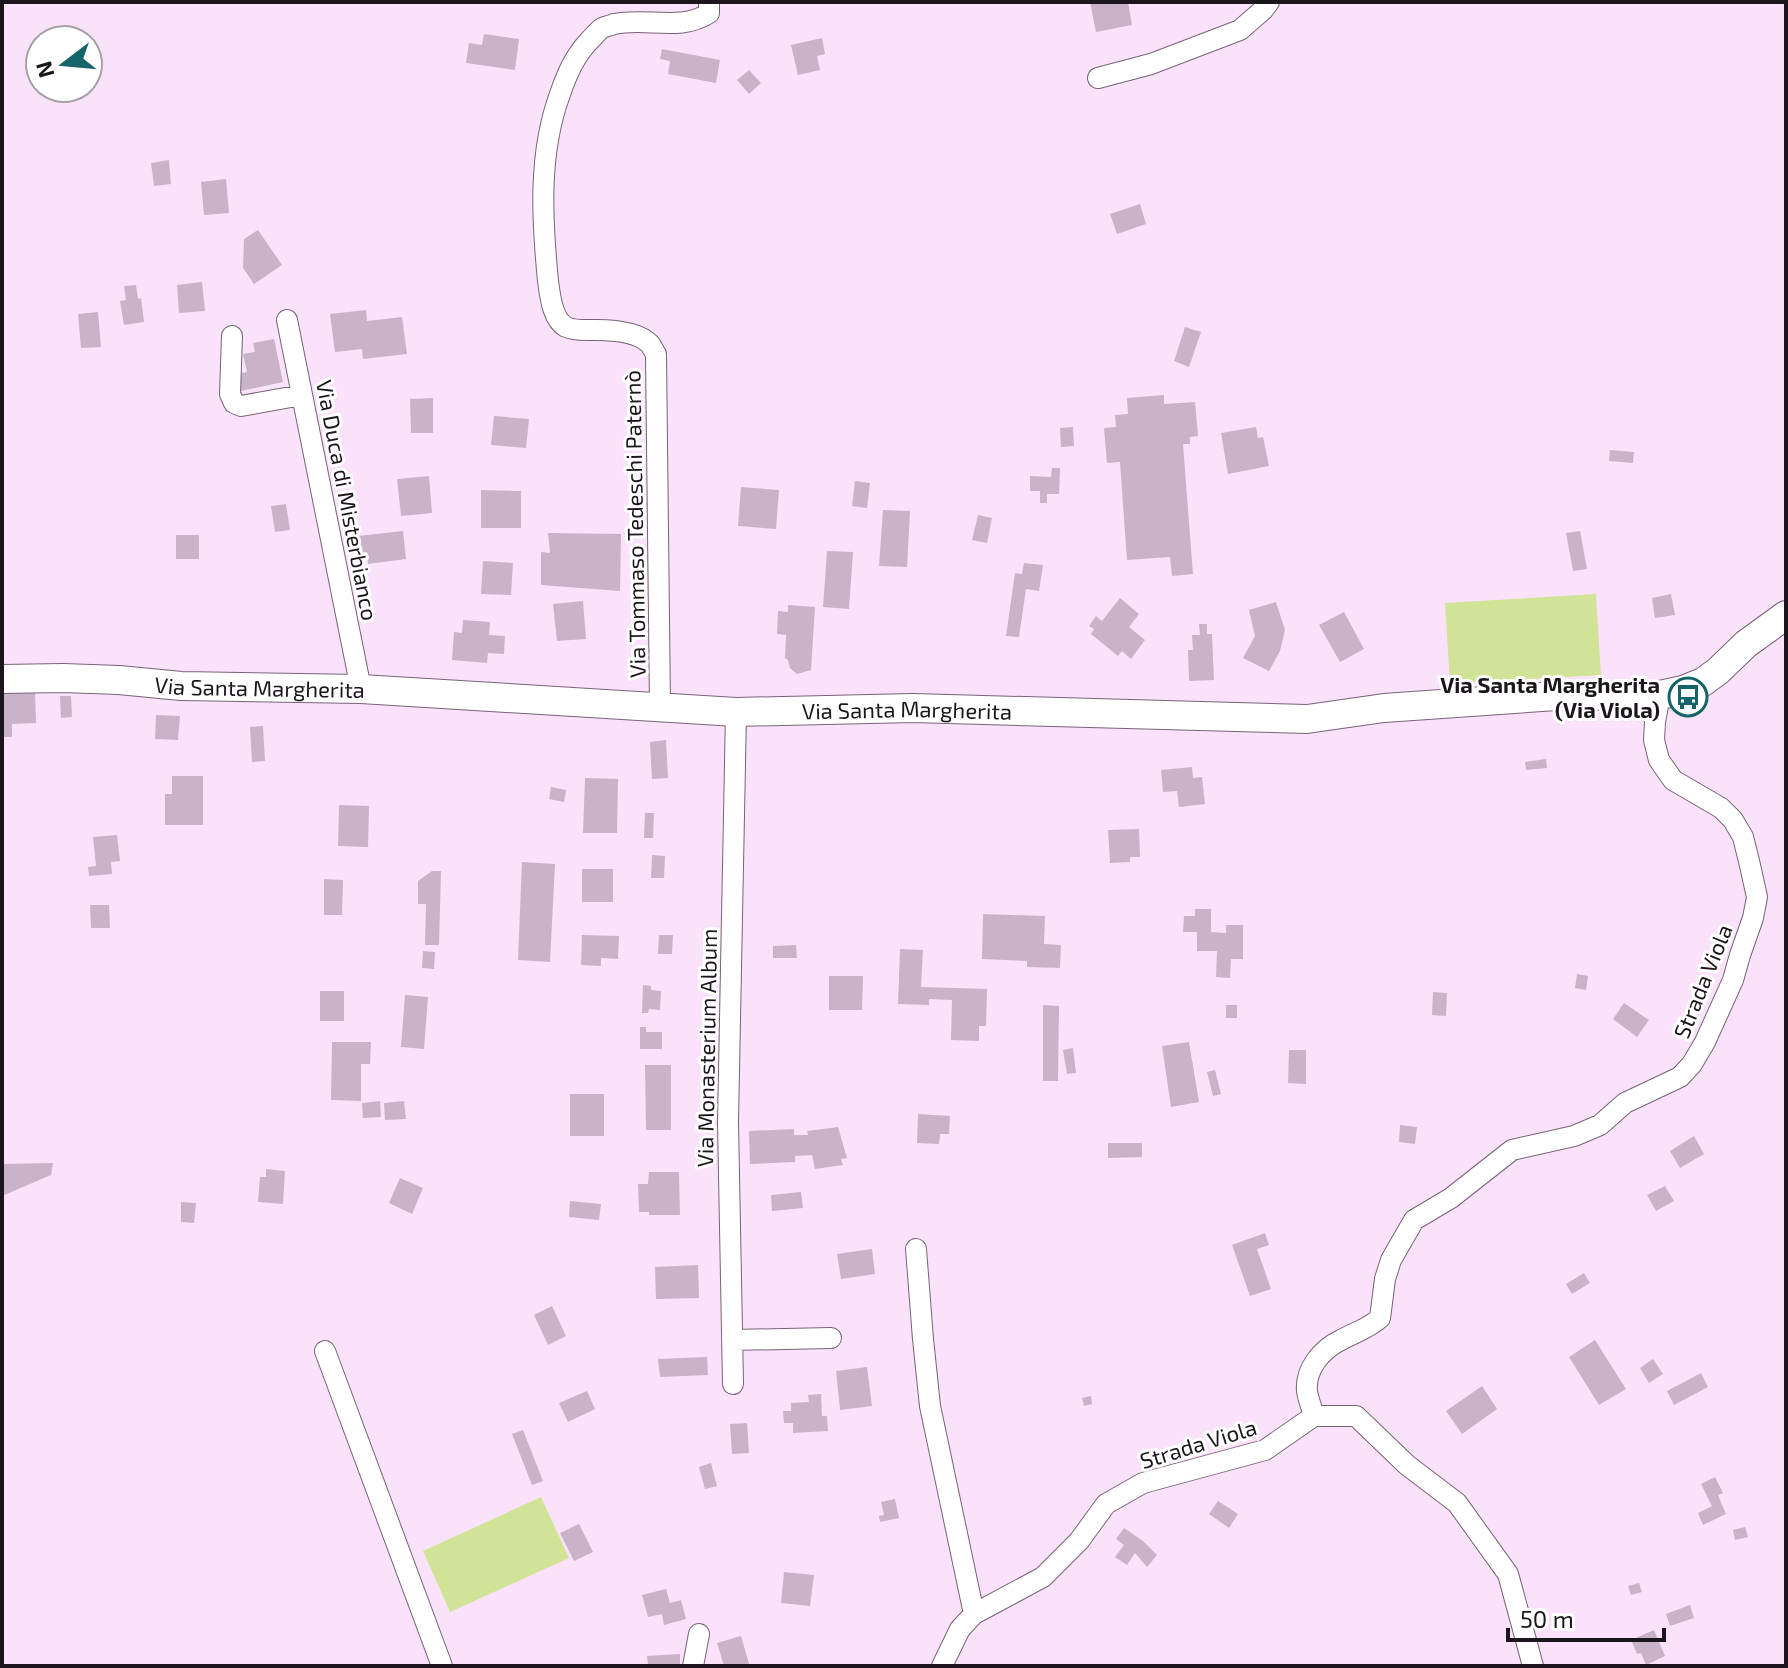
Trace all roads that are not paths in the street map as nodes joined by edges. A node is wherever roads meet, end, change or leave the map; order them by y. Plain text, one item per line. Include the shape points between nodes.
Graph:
1 (709, 2) edge
2 (1269, 2) edge
3 (1098, 78) dead end
4 (287, 320) dead end
5 (232, 336) dead end
6 (302, 395) junction
7 (1786, 615) edge
8 (2, 679) edge
9 (361, 689) junction
10 (1660, 695) junction
11 (660, 706) junction
12 (736, 712) junction
13 (916, 1249) dead end
14 (831, 1338) dead end
15 (732, 1340) junction
16 (325, 1351) dead end
17 (733, 1384) dead end
18 (1314, 1416) junction
19 (974, 1614) junction
20 (699, 1634) dead end
21 (442, 1666) edge
22 (693, 1666) edge
23 (942, 1666) edge
24 (1533, 1666) edge

1 - 11 street, Via Tommaso Tedeschi Paternò via 709,13 697,21 603,27 570,66 546,143 548,281 560,321 567,328 639,337 656,354
2 - 3 street via 1240,30
4 - 6 street, Via Duca di Misterbianco
5 - 6 street via 234,403
6 - 9 street, Via Duca di Misterbianco
7 - 10 street, Via Santa Margherita via 1703,682
8 - 9 street, Via Santa Margherita
9 - 11 street, Via Santa Margherita
10 - 12 street, Via Santa Margherita via 1556,696 1307,719 913,708
10 - 18 street, Strada Viola via 1654,740 1659,760 1673,780 1733,820 1743,837 1757,897 1733,980 1705,1042 1680,1077 1625,1103 1600,1125 1512,1150 1414,1220 1391,1260 1380,1318 1321,1353 1309,1375
11 - 12 street, Via Santa Margherita
12 - 15 street, Via Monasterium Album via 728,1122
13 - 19 street via 930,1406
14 - 15 street
15 - 17 street, Via Monasterium Album
16 - 21 street
18 - 19 street, Strada Viola via 1265,1450 1143,1483 1106,1504 1043,1577
18 - 24 street via 1356,1416 1457,1503 1508,1574
19 - 23 street, Strada Viola via 960,1629
20 - 22 street

